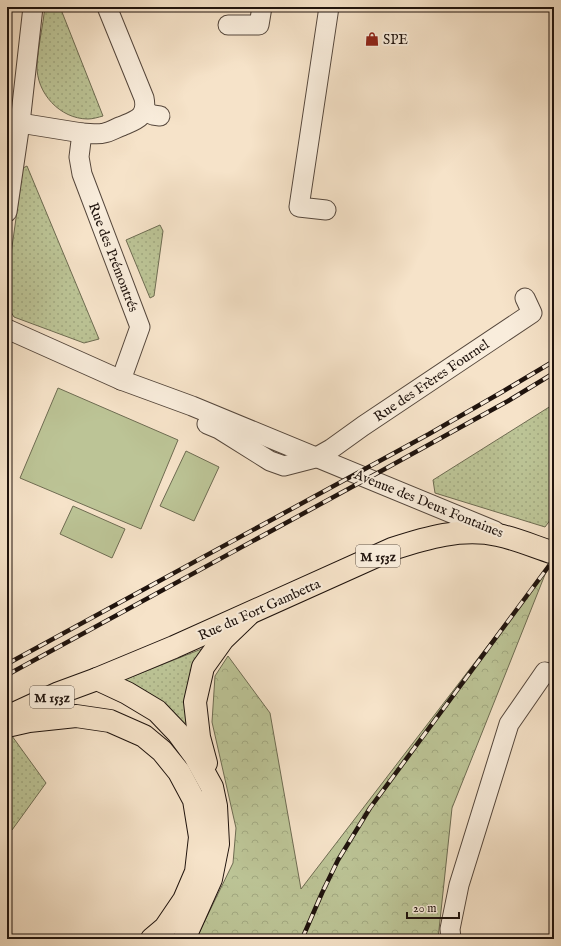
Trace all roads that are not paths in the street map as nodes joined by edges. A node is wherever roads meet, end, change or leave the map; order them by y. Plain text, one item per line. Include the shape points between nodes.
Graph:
1 (33, 7) edge
2 (107, 7) edge
3 (262, 7) edge
4 (329, 7) edge
5 (228, 25) dead end
6 (20, 123) junction
7 (82, 133) junction
8 (326, 210) dead end
9 (7, 212) edge
10 (525, 298) dead end
11 (7, 329) edge
12 (121, 380) junction
13 (316, 457) junction
14 (517, 540) junction
15 (550, 553) edge
16 (248, 615) junction
17 (554, 675) edge
18 (98, 679) junction
19 (7, 717) edge
20 (7, 726) edge
21 (212, 787) junction
22 (152, 939) edge
23 (184, 939) edge
24 (451, 939) edge

1 - 6 street
2 - 7 street via 146,105 152,114 141,116 104,134
3 - 5 street via 259,25
4 - 8 street via 299,207
6 - 7 street
6 - 9 street
7 - 12 street, Rue des Prémontrés via 79,157 82,174 140,327
10 - 13 street, Rue des Frères Fournel via 532,313
11 - 12 street, Avenue des Deux Fontaines
12 - 13 street, Avenue des Deux Fontaines
13 - 14 street, Avenue des Deux Fontaines
14 - 15 main road, Avenue des Deux Fontaines
14 - 16 main road, Rue du Fort Gambetta / M 153z via 477,532 456,533 419,541 392,549
16 - 18 main road, Rue du Fort Gambetta / M 153z
16 - 21 main road via 223,639 203,666 195,702 199,737
17 - 24 street via 545,672 509,724 459,885 450,929
18 - 19 main road, Rue du Fort Gambetta / M 153z via 59,693
18 - 21 main road via 157,711 195,756
20 - 22 main road via 76,716 110,721 144,736 162,751 179,772 194,800 200,837 196,872 184,900 165,928
21 - 23 main road via 218,844 211,879

